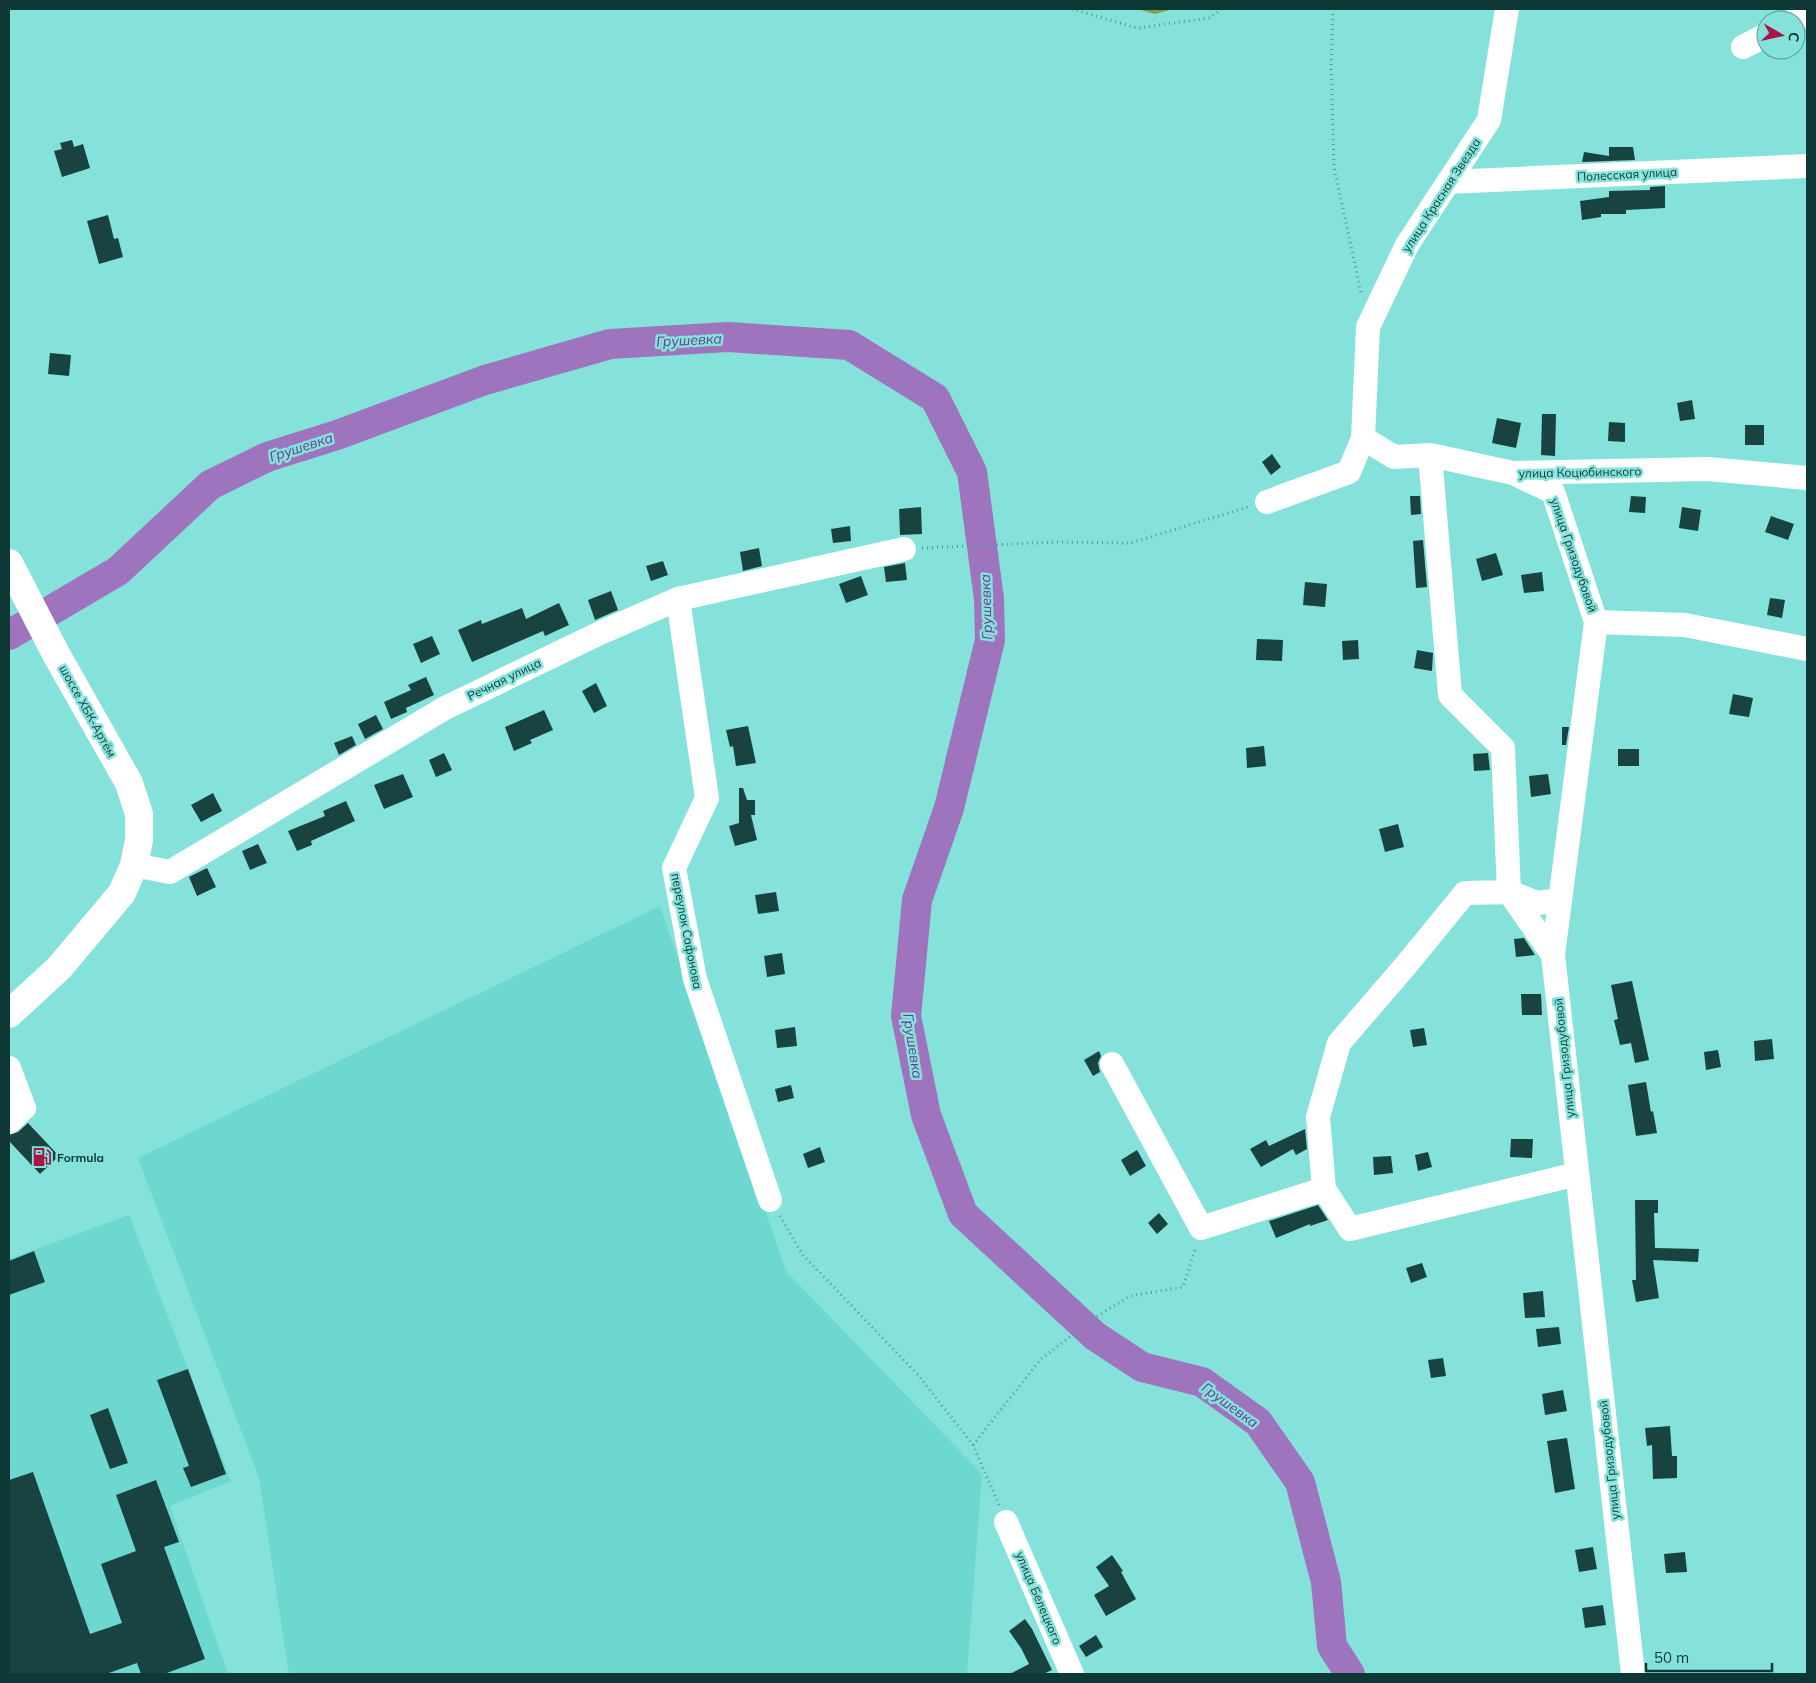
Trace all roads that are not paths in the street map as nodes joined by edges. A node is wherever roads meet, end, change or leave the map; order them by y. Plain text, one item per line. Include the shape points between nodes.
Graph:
1 (1507, 9) edge
2 (1756, 40) edge
3 (1743, 47) dead end
4 (1807, 166) edge
5 (1448, 182) junction
6 (1363, 438) junction
7 (1430, 455) junction
8 (1514, 473) junction
9 (1807, 478) edge
10 (1267, 502) road end
11 (904, 549) road end
12 (14, 573) edge
13 (678, 599) junction
14 (1596, 622) junction
15 (1807, 648) edge
16 (134, 865) junction
17 (1509, 892) junction
18 (1560, 900) junction
19 (1553, 955) junction
20 (9, 1014) edge
21 (1112, 1064) dead end
22 (9, 1068) edge
23 (9, 1122) edge
24 (1577, 1174) junction
25 (1324, 1188) junction
26 (770, 1200) road end
27 (1006, 1522) road end
28 (1072, 1674) edge
29 (1634, 1674) edge

1 - 5 street, улица Красная Звезда via 1489,120
2 - 3 street
4 - 5 street, Полесская улица
5 - 6 street, улица Красная Звезда via 1407,245 1368,327
6 - 7 street, улица Коцюбинского via 1394,457
6 - 10 street via 1349,472
7 - 8 street, улица Коцюбинского
7 - 17 street via 1450,695 1503,748
8 - 9 street, улица Коцюбинского via 1708,469
8 - 14 street, улица Гризодубовой via 1552,492
11 - 13 street, Речная улица
12 - 16 main road, шоссе ХБК-Артём via 129,783 139,814 139,840
13 - 16 street, Речная улица via 445,708 170,872
13 - 26 street, переулок Сафонова via 708,798 674,868 695,979
14 - 15 street via 1685,625
14 - 18 street, улица Гризодубовой
16 - 20 main road, шоссе ХБК-Артём via 122,893 59,968
17 - 18 street via 1537,903
17 - 19 street
17 - 25 street via 1465,893 1339,1043 1318,1117
18 - 19 street, улица Гризодубовой
19 - 24 street, улица Гризодубовой
21 - 25 street via 1201,1228
22 - 23 street via 24,1108
24 - 25 street via 1350,1229
24 - 29 street, улица Гризодубовой
27 - 28 street, улица Белецкого

